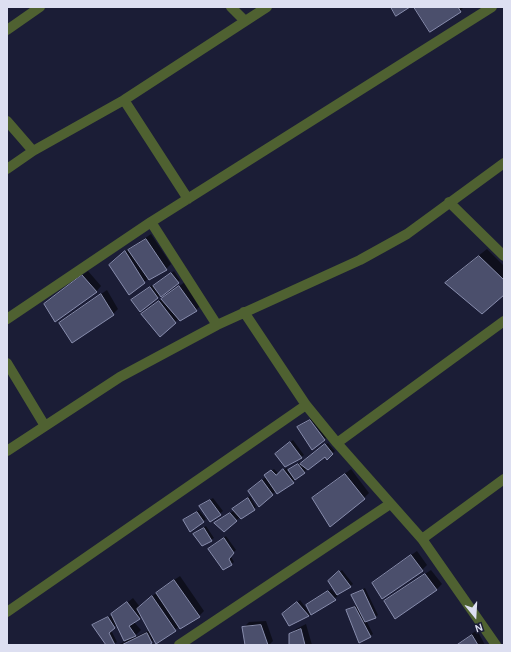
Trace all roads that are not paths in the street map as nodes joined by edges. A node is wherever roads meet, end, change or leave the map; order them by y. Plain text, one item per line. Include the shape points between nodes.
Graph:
1 (40, 7) edge
2 (231, 7) edge
3 (267, 7) edge
4 (492, 7) edge
5 (245, 21) junction
6 (7, 30) edge
7 (124, 100) junction
8 (7, 121) edge
9 (33, 151) junction
10 (503, 164) edge
11 (7, 169) edge
12 (188, 198) junction
13 (449, 202) junction
14 (151, 222) junction
15 (504, 256) edge
16 (244, 312) junction
17 (7, 319) edge
18 (504, 321) edge
19 (217, 325) junction
20 (7, 363) edge
21 (306, 405) junction
22 (45, 426) junction
23 (337, 443) junction
24 (7, 451) edge
25 (504, 480) edge
26 (390, 504) junction
27 (422, 539) junction
28 (7, 612) edge
29 (499, 642) edge
30 (179, 645) edge

1 - 6 street
2 - 5 street
3 - 5 street
4 - 12 street
5 - 7 street
7 - 9 street
7 - 12 street
8 - 9 street
9 - 11 street
10 - 13 street
12 - 14 street
13 - 15 street
13 - 16 street via 407,234 360,260
14 - 17 street
14 - 19 street
16 - 19 street
16 - 21 street
18 - 23 street
19 - 22 street via 120,377
20 - 22 street
21 - 23 street
21 - 28 street
22 - 24 street
23 - 26 street
25 - 27 street
26 - 27 street
26 - 30 street
27 - 29 street

